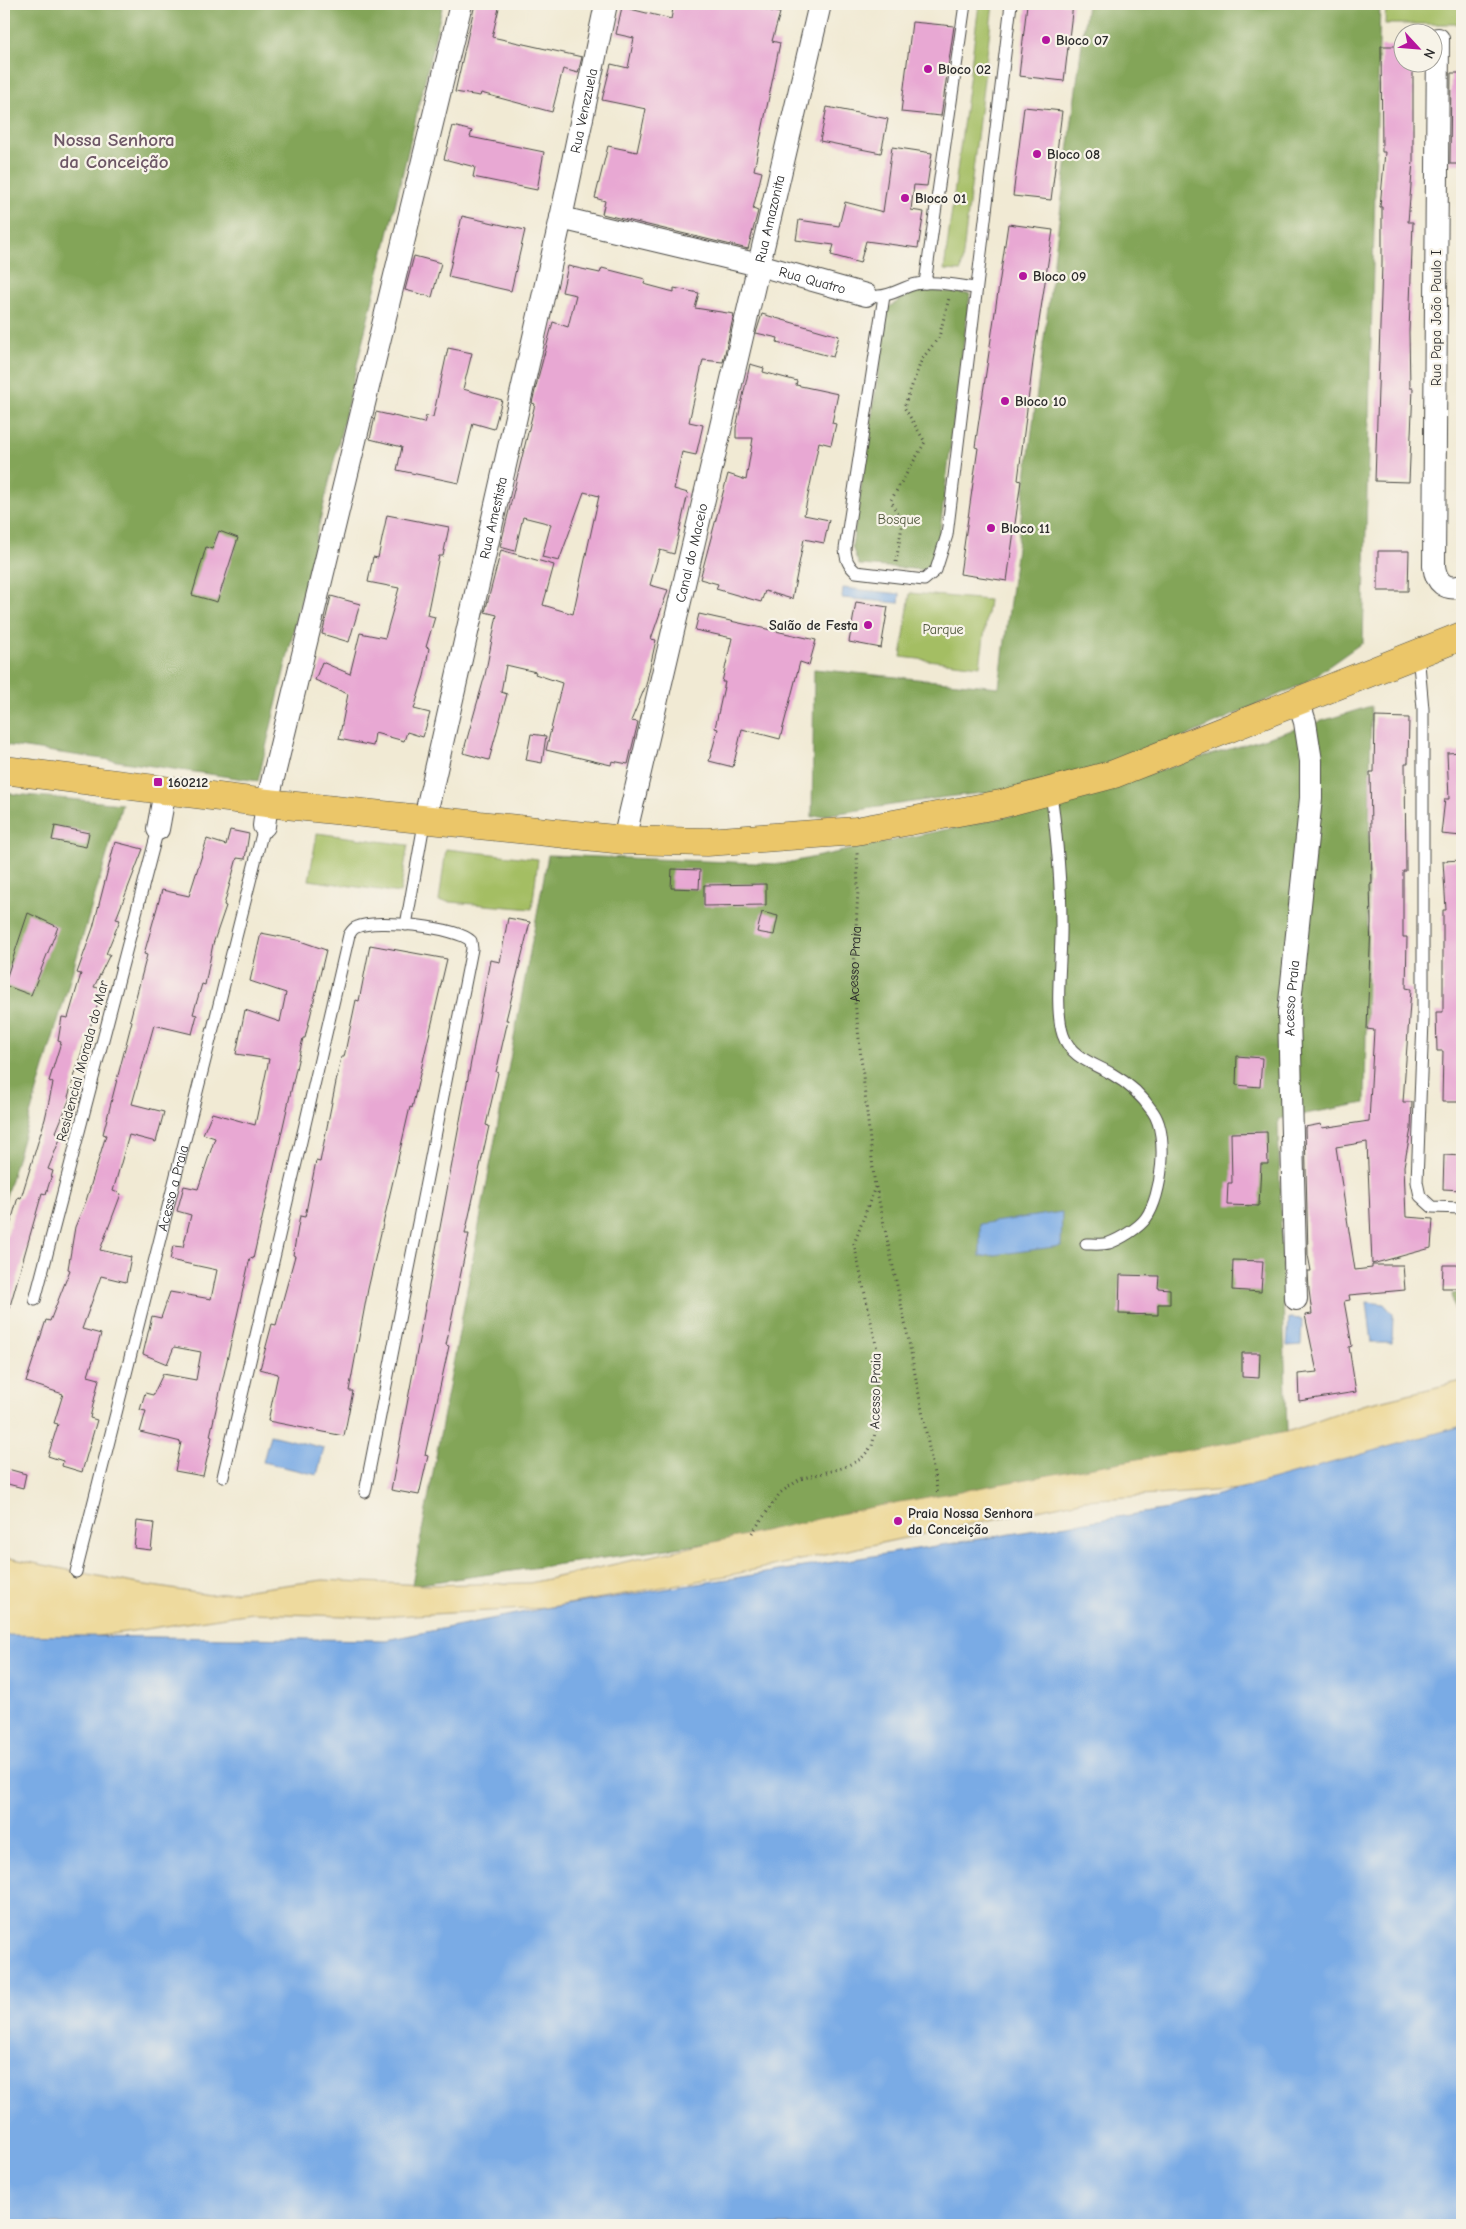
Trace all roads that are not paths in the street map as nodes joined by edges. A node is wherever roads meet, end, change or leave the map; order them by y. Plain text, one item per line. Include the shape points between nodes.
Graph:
1 (461, 4) edge
2 (606, 4) edge
3 (820, 4) edge
4 (965, 4) edge
5 (1011, 4) edge
6 (1438, 72) edge
7 (561, 218) junction
8 (759, 266) junction
9 (925, 283) junction
10 (976, 288) junction
11 (875, 295) junction
12 (1456, 587) edge
13 (1462, 636) edge
14 (1418, 653) junction
15 (1298, 700) junction
16 (4, 770) edge
17 (166, 791) junction
18 (1051, 792) junction
19 (265, 814) junction
20 (425, 818) junction
21 (158, 829) joint
22 (624, 840) junction
23 (406, 925) junction
24 (1462, 1208) edge
25 (1086, 1244) dead end
26 (1296, 1299) dead end
27 (35, 1300) dead end
28 (222, 1477) dead end
29 (365, 1492) dead end
30 (76, 1572) dead end

1 - 19 street
2 - 7 street, Rua Venezuela
3 - 8 street, Rua Amazonita
4 - 9 lane
5 - 10 lane
6 - 12 street, Rua Papa João Paulo I via 1434,566 1435,576 1441,584
7 - 8 street, Rua Amazonita
7 - 20 street, Rua Amestista
8 - 11 street, Rua Quatro
8 - 22 street, Canal do Maceio
9 - 10 lane
9 - 11 lane
10 - 11 lane via 947,535 936,570 924,580 856,572 849,566 845,549
13 - 14 main road
14 - 15 main road
14 - 24 lane via 1423,710 1423,1020 1417,1182 1420,1196 1432,1207
15 - 18 main road via 1114,774
15 - 26 street, Acesso Praia via 1311,761 1311,798 1289,1012
16 - 17 main road
17 - 19 main road
17 - 21 street
18 - 22 main road via 856,831 707,842
18 - 25 lane via 1059,858 1062,926 1059,995 1063,1034 1072,1050 1085,1061 1113,1075 1138,1094 1154,1114 1161,1133 1162,1165 1156,1196 1146,1219 1108,1243
19 - 20 main road
19 - 30 lane, Acesso a Praia
20 - 22 main road
20 - 23 lane
21 - 27 lane, Residencial Morada do Mar
23 - 28 lane via 362,925 355,927 349,935
23 - 29 lane via 460,934 472,941 472,949

